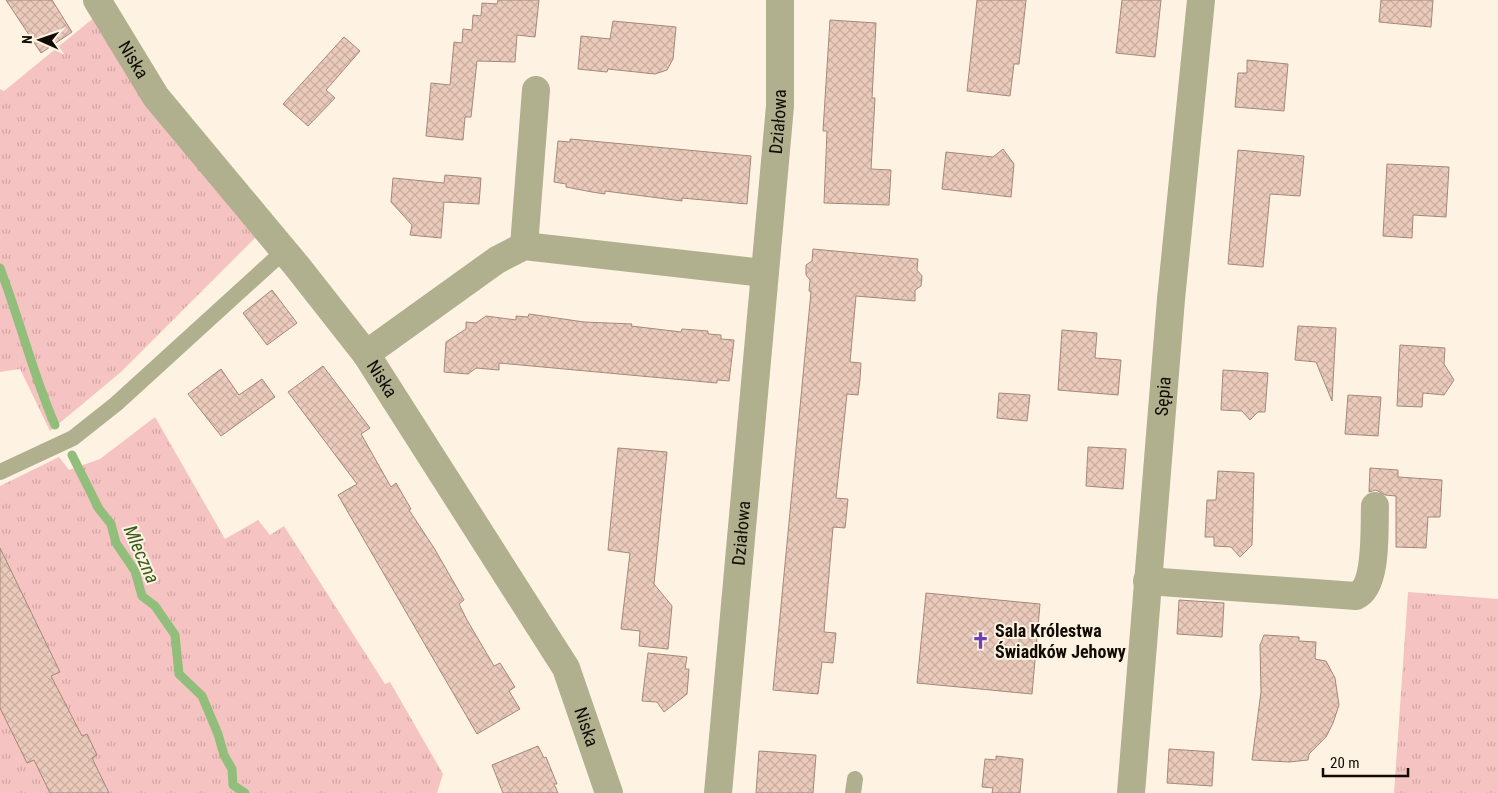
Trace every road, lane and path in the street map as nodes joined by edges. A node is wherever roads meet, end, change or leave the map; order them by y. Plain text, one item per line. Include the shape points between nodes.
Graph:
1 (97, 0) edge
2 (780, 0) edge
3 (1201, 0) edge
4 (536, 90) dead end
5 (524, 246) junction
6 (284, 251) junction
7 (764, 273) junction
8 (366, 354) junction
9 (0, 472) edge
10 (1375, 506) dead end
11 (1147, 581) junction
12 (609, 793) edge
13 (718, 793) edge
14 (1131, 793) edge

1 - 6 street, Niska via 156,97
2 - 7 street, Działowa via 780,106
3 - 11 street, Sępia
4 - 5 street
5 - 7 street
5 - 8 street via 497,260
6 - 8 street, Niska
6 - 9 lane via 116,404 74,438
7 - 13 street, Działowa
8 - 12 street, Niska via 566,668
10 - 11 street via 1372,572 1369,583 1356,596
11 - 14 street, Sępia

